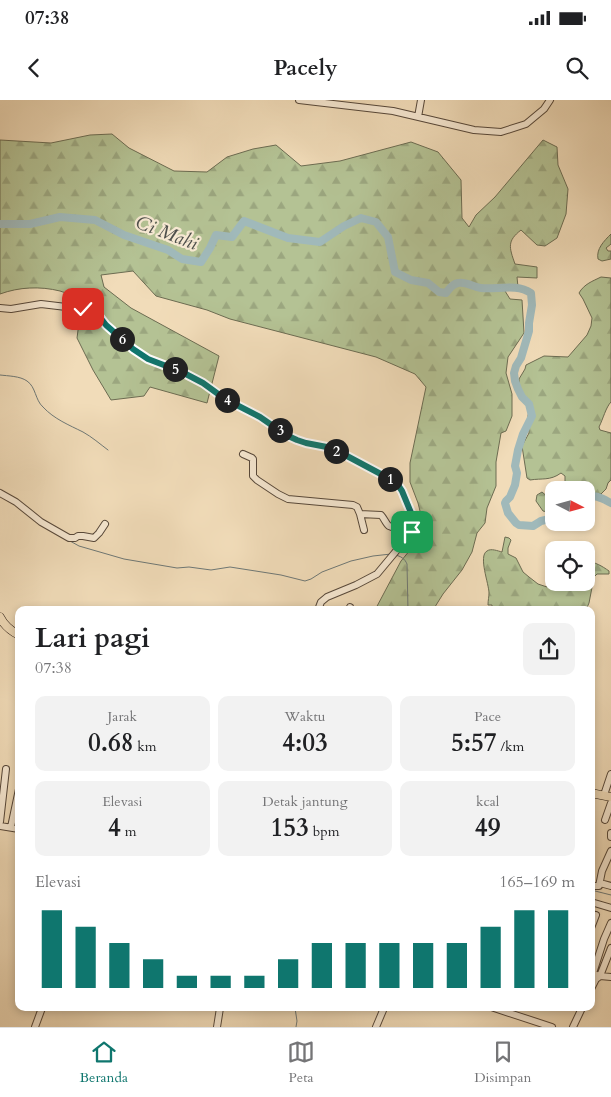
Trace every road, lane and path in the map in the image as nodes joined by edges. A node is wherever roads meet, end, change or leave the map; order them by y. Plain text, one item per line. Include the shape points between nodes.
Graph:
1 (299, 100) edge
2 (421, 100) edge
3 (550, 100) edge
4 (418, 117) junction
5 (0, 308) edge
6 (243, 454) dead end
7 (0, 493) edge
8 (360, 514) junction
9 (412, 515) junction
10 (105, 524) dead end
11 (364, 530) dead end
12 (319, 606) edge
13 (0, 618) edge
14 (15, 633) edge
15 (6, 768) dead end
16 (611, 774) edge
17 (607, 796) edge
18 (611, 803) edge
19 (15, 808) edge
20 (606, 820) dead end
21 (0, 824) edge
22 (11, 827) junction
23 (15, 828) edge
24 (611, 851) edge
25 (600, 883) junction
26 (595, 886) edge
27 (611, 886) edge
28 (595, 903) edge
29 (611, 908) edge
30 (611, 923) edge
31 (611, 948) edge
32 (595, 964) edge
33 (595, 974) edge
34 (600, 976) junction
35 (611, 977) edge
36 (595, 981) edge
37 (41, 1011) edge
38 (220, 1011) edge
39 (383, 1011) edge
40 (503, 1011) edge
41 (581, 1011) edge
42 (35, 1027) edge
43 (217, 1027) edge
44 (376, 1027) edge
45 (552, 1027) edge
46 (573, 1027) edge

1 - 4 street
2 - 4 street
3 - 4 street via 526,124 501,132 474,130
5 - 9 street via 41,304 94,313 148,359 203,383 286,435 332,448 392,480 402,491
6 - 8 street via 253,460 253,476 278,494 294,500 353,505
7 - 10 street via 69,538 94,538
8 - 9 street via 381,515 391,527 401,525
8 - 11 street
9 - 12 street via 412,532 381,570 327,597
13 - 14 main road
15 - 21 street
16 - 17 street
18 - 20 street
19 - 22 street
21 - 22 street
22 - 23 street
24 - 25 street
25 - 26 street
25 - 27 street
28 - 29 street
30 - 32 street
31 - 34 street
33 - 34 street
34 - 35 street
34 - 36 street
37 - 42 street
38 - 43 street
39 - 44 street
40 - 45 street
41 - 46 street

